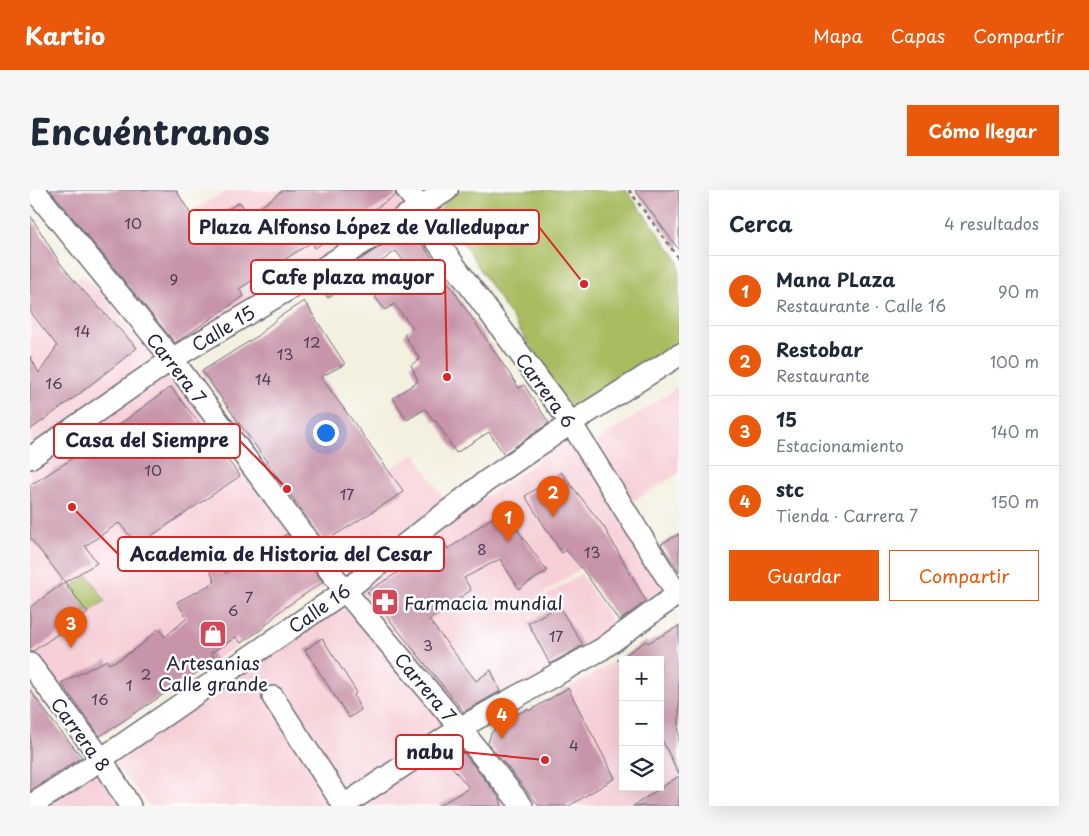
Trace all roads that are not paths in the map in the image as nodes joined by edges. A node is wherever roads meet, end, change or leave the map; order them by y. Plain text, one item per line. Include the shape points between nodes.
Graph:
1 (34, 190) edge
2 (407, 190) edge
3 (447, 190) edge
4 (420, 208) junction
5 (679, 355) edge
6 (172, 359) junction
7 (571, 423) junction
8 (30, 458) edge
9 (344, 591) junction
10 (679, 595) edge
11 (30, 664) edge
12 (273, 697) dead end
13 (460, 728) junction
14 (101, 758) junction
15 (30, 806) edge
16 (130, 806) edge
17 (343, 806) edge
18 (522, 806) edge

1 - 6 street, Carrera 7
2 - 4 street, Carrera 6
3 - 4 street, Calle 15
4 - 6 street, Calle 15
4 - 7 street, Carrera 6 via 418,216
5 - 7 street, Calle 16
6 - 8 street, Calle 15
6 - 9 street, Carrera 7
7 - 9 street, Calle 16 via 485,482
7 - 10 street, Carrera 6
9 - 13 street, Carrera 7
9 - 14 street, Calle 16
10 - 13 street via 602,649
11 - 14 street, Carrera 8
12 - 17 street
13 - 17 street
13 - 18 street, Carrera 7
14 - 15 street, Calle 16
14 - 16 street, Carrera 8

